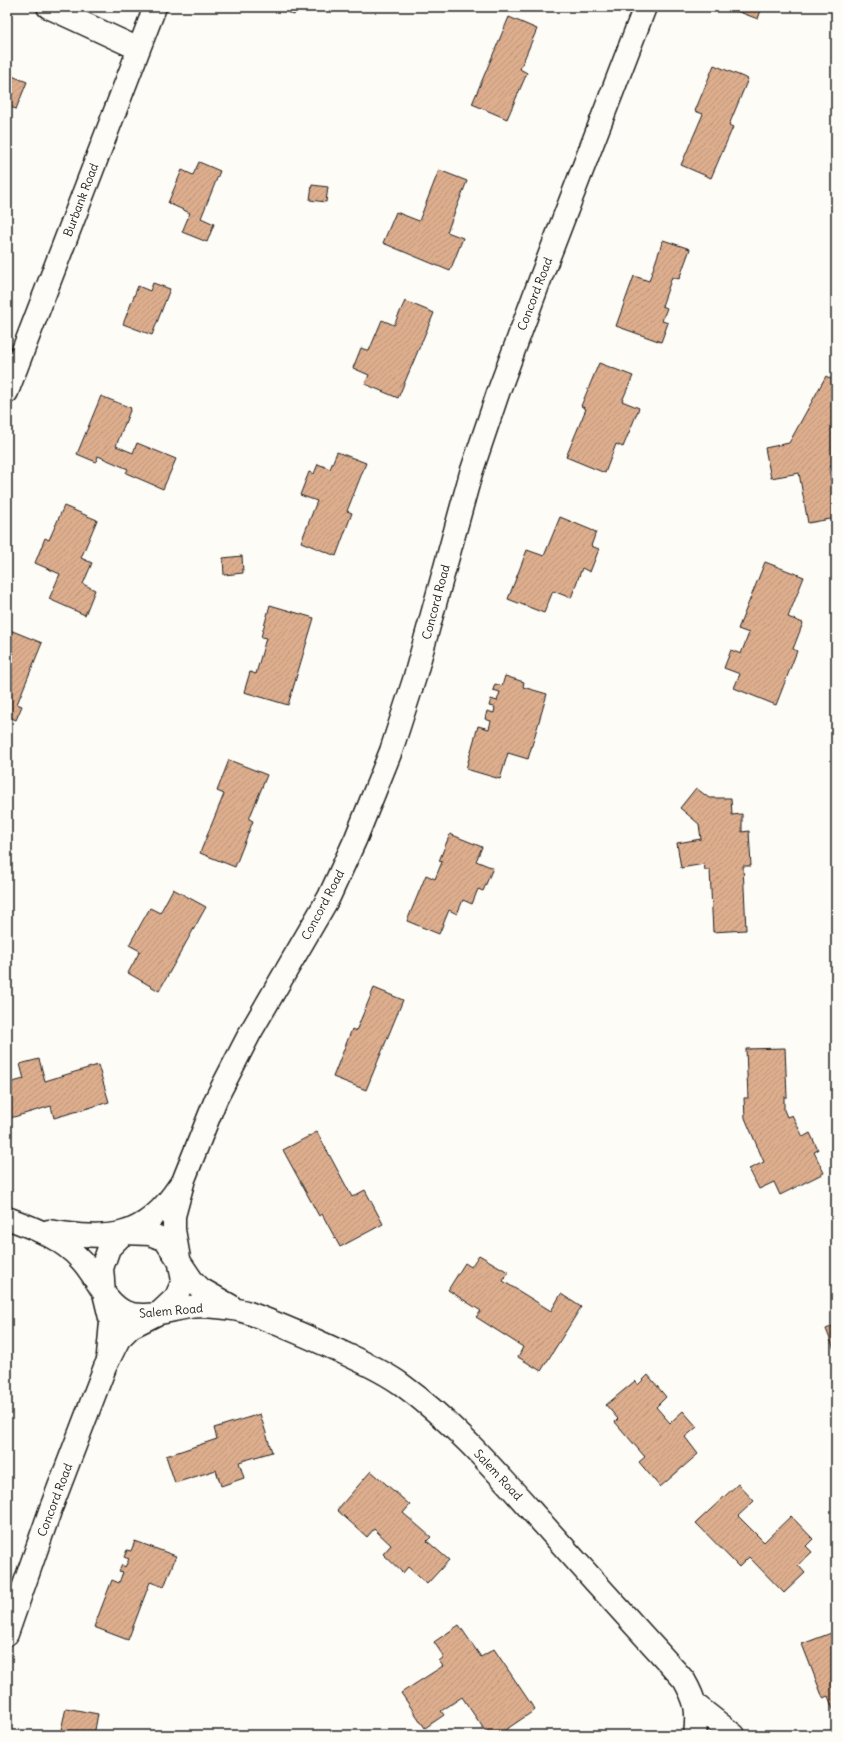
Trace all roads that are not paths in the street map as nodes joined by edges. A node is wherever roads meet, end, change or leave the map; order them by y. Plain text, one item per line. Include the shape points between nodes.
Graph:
1 (48, 7) edge
2 (155, 7) edge
3 (646, 7) edge
4 (139, 49) junction
5 (7, 392) edge
6 (184, 1179) junction
7 (7, 1218) edge
8 (37, 1229) junction
9 (124, 1233) junction
10 (180, 1260) junction
11 (104, 1293) junction
12 (245, 1312) junction
13 (159, 1313) junction
14 (105, 1368) junction
15 (7, 1634) edge
16 (696, 1705) junction
17 (695, 1735) edge
18 (734, 1735) edge

1 - 4 street
2 - 4 street, Burbank Road
3 - 6 street, Concord Road via 496,400 471,473 414,680 391,750 329,897 250,1033 216,1099
4 - 5 street, Burbank Road
6 - 9 street, Concord Road via 169,1202 142,1224
6 - 10 street, Concord Road via 174,1216
7 - 8 street, Salem Road
8 - 9 street, Salem Road via 97,1237
8 - 11 street, Salem Road via 75,1254
9 - 10 street, Salem Road via 150,1234 165,1240
9 - 11 street via 109,1248 102,1268
10 - 12 street, Salem Road via 192,1280 201,1289
10 - 13 street, Concord Road via 183,1281 176,1297
11 - 13 street, Salem Road via 115,1306 136,1316
11 - 14 street, Concord Road via 111,1322 110,1346
12 - 13 street, Salem Road via 198,1307
12 - 16 street, Salem Road via 320,1342 380,1371 437,1411 518,1496 684,1680
13 - 14 street, Concord Road via 131,1327 119,1339
14 - 15 street, Concord Road via 51,1508
16 - 17 street, Salem Road via 698,1717
16 - 18 street, Salem Road

